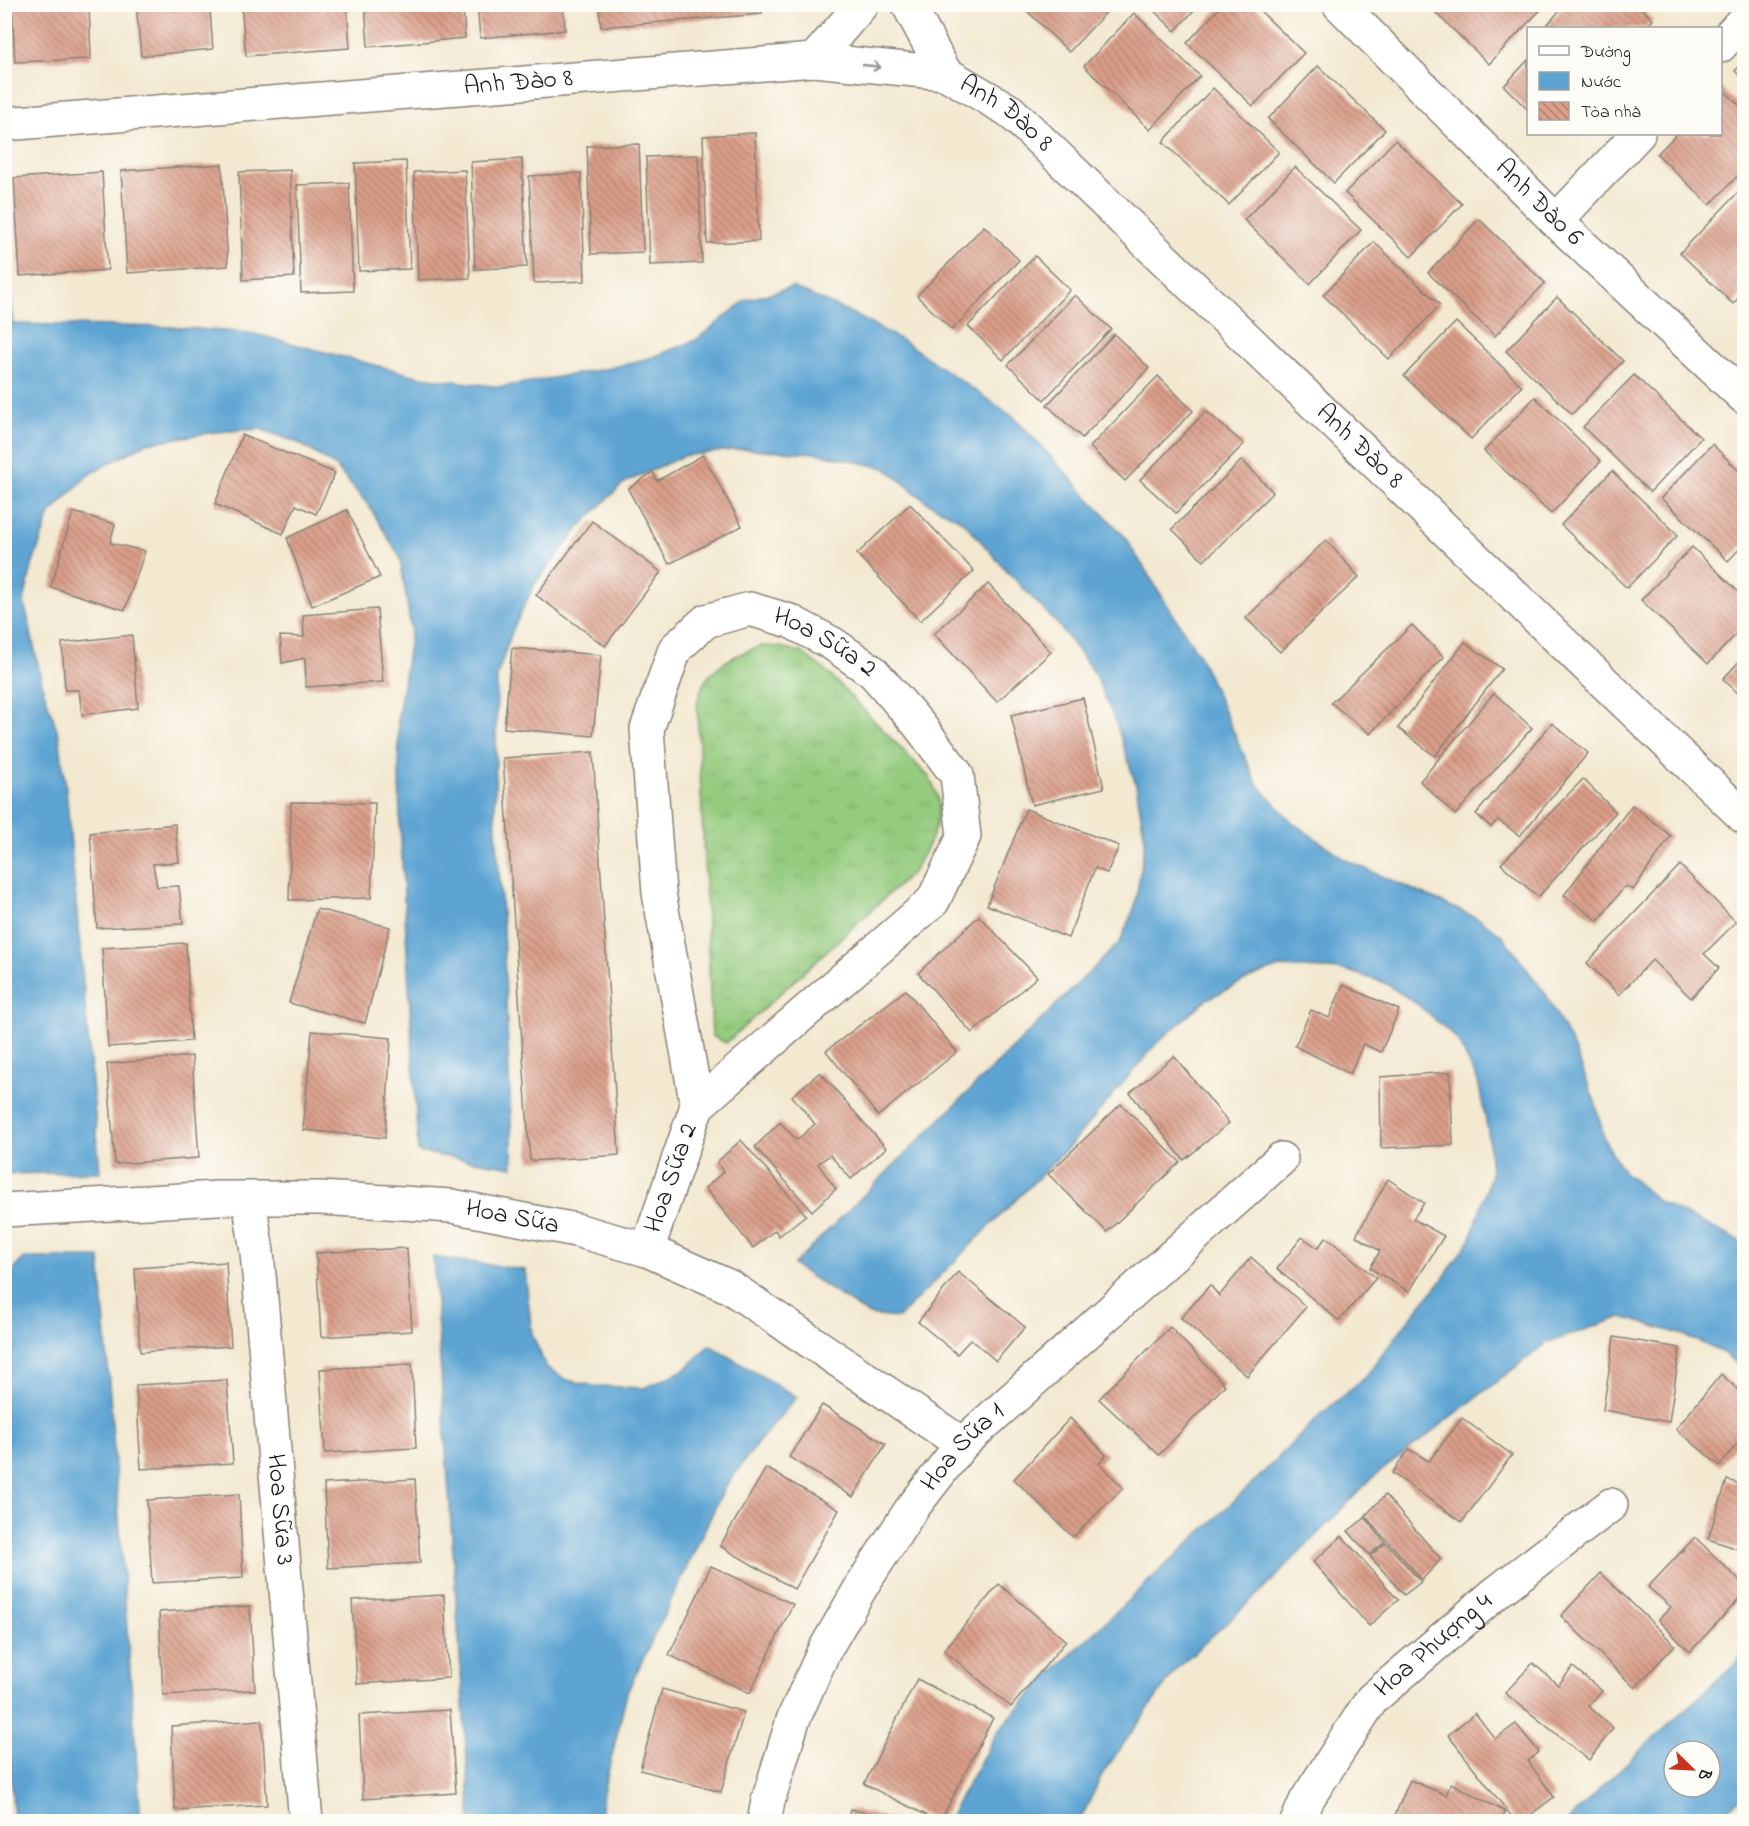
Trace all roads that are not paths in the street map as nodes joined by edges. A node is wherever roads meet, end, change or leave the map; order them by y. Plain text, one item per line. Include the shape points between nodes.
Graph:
1 (862, 4) edge
2 (908, 4) edge
3 (1354, 10) edge
4 (1744, 20) edge
5 (1722, 44) edge
6 (814, 60) junction
7 (945, 73) junction
8 (4, 124) edge
9 (1637, 135) edge
10 (1556, 221) junction
11 (1744, 397) edge
12 (1744, 817) edge
13 (697, 1106) junction
14 (1281, 1159) dead end
15 (249, 1199) junction
16 (4, 1210) edge
17 (647, 1250) junction
18 (962, 1444) junction
19 (1611, 1505) dead end
20 (306, 1821) edge
21 (764, 1821) edge
22 (1297, 1821) edge

1 - 6 street
2 - 7 street
3 - 10 street, Anh Đào 6
4 - 5 street
6 -> 7 street, Anh Đào 8
6 - 8 street, Anh Đào 8
7 - 12 street, Anh Đào 8 via 1010,111 1027,126
9 - 10 street
10 - 11 street, Anh Đào 6
13 - 13 street, Hoa Sữa 2 via 933,901 964,836 957,775 873,672 790,621 750,609 706,621 675,650 647,729 659,893
13 - 17 street, Hoa Sữa 2
14 - 18 street, Hoa Sữa 1
15 - 16 street, Hoa Sữa
15 - 17 street, Hoa Sữa via 320,1198 452,1206 576,1230
15 - 20 street, Hoa Sữa 3 via 257,1252
17 - 18 street, Hoa Sữa via 730,1287
18 - 21 street, Hoa Sữa 1 via 910,1511 823,1653 793,1720
19 - 22 street, Hoa Phượng 4 via 1497,1592 1372,1699

